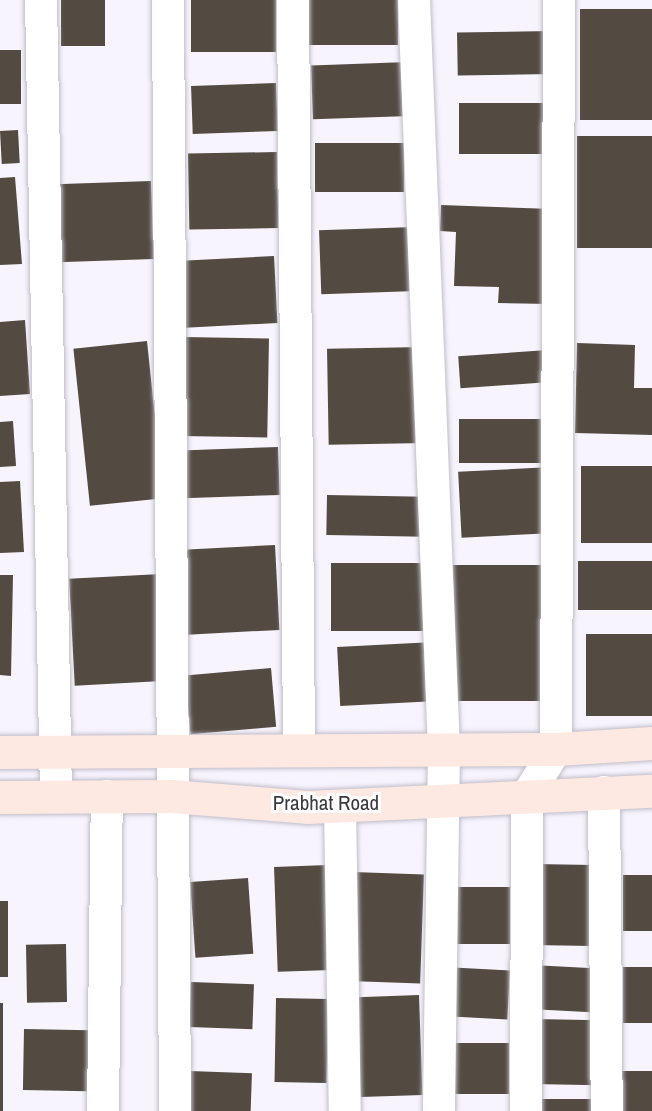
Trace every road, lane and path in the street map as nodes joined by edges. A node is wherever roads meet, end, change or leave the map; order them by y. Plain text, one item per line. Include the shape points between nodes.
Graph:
1 (41, 0) edge
2 (168, 0) edge
3 (293, 0) edge
4 (414, 0) edge
5 (559, 0) edge
6 (652, 743) edge
7 (299, 747) junction
8 (444, 749) junction
9 (556, 749) junction
10 (52, 750) junction
11 (0, 752) edge
12 (172, 752) junction
13 (652, 791) edge
14 (604, 792) junction
15 (56, 796) junction
16 (107, 796) junction
17 (171, 796) junction
18 (527, 796) junction
19 (0, 797) edge
20 (440, 801) junction
21 (340, 806) junction
22 (103, 1111) edge
23 (175, 1111) edge
24 (345, 1111) edge
25 (439, 1111) edge
26 (526, 1111) edge
27 (607, 1111) edge

1 - 10 street
2 - 12 street
3 - 7 street
4 - 8 street
5 - 9 street
6 - 9 street
7 - 8 street
7 - 12 street
8 - 9 street
8 - 20 street
9 - 18 street
10 - 11 street
10 - 12 street
10 - 15 street
12 - 17 street
13 - 14 street, Prabhat Road
14 - 18 street, Prabhat Road
14 - 27 street
15 - 16 street, Prabhat Road
15 - 19 street, Prabhat Road
16 - 17 street, Prabhat Road
16 - 22 street
17 - 21 street, Prabhat Road
17 - 23 street
18 - 20 street, Prabhat Road
18 - 26 street
20 - 21 street, Prabhat Road
20 - 25 street
21 - 24 street

